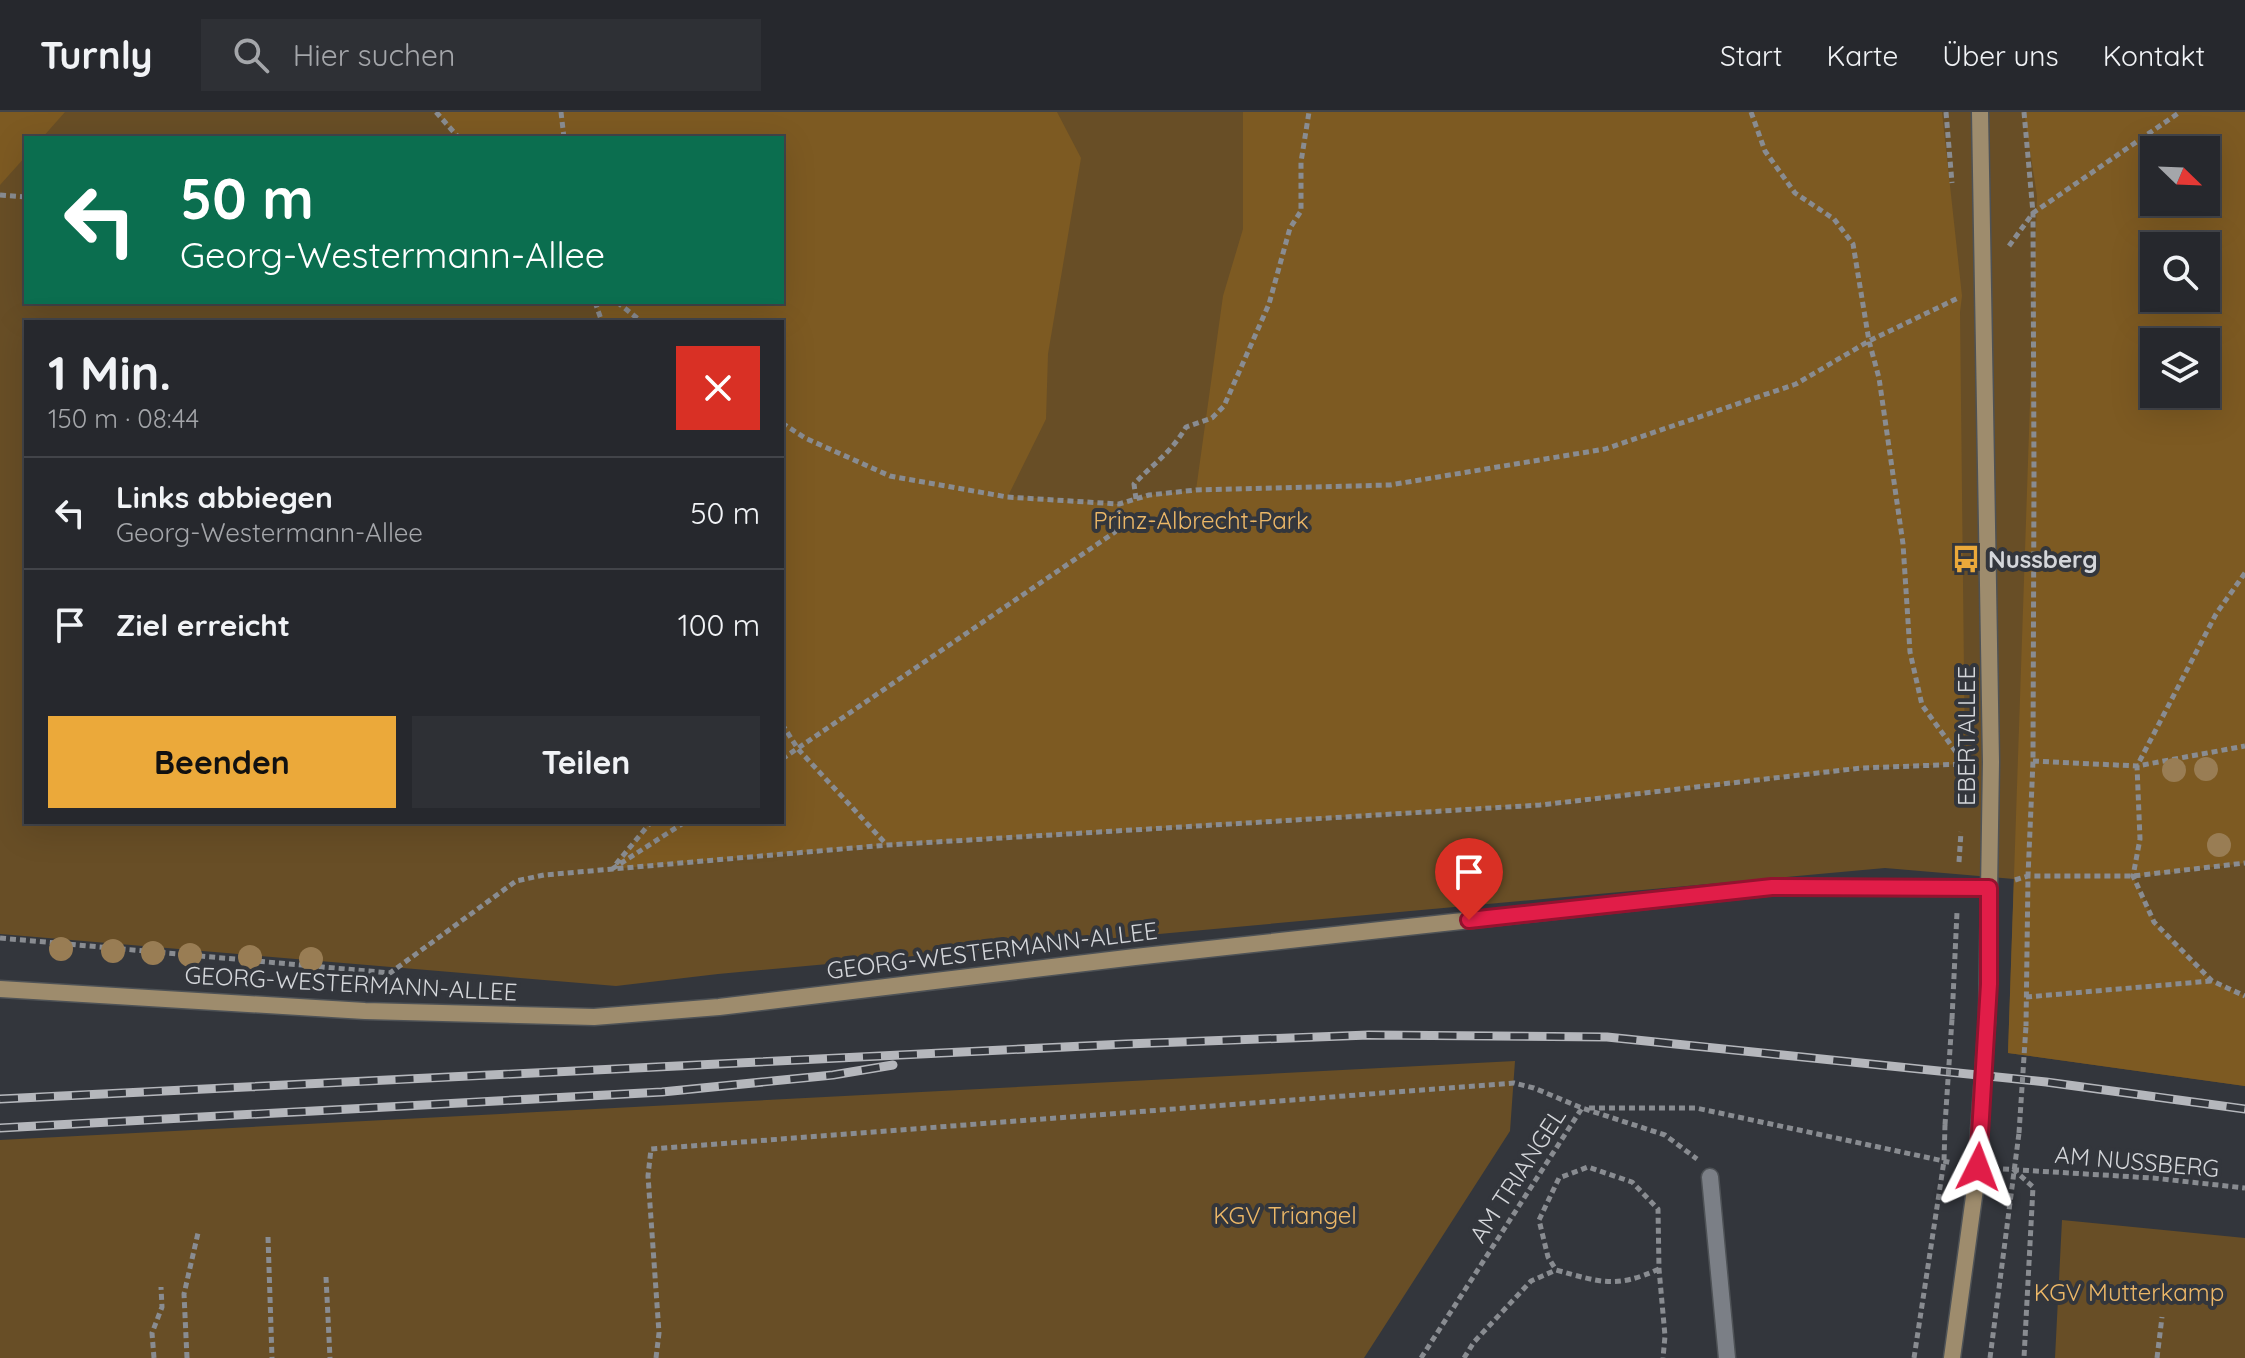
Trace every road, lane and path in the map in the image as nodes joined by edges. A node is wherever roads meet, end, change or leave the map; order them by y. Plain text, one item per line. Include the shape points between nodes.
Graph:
1 (436, 112) edge
2 (561, 112) edge
3 (1309, 112) edge
4 (1751, 112) edge
5 (1980, 112) edge
6 (2024, 112) edge
7 (2180, 112) edge
8 (457, 136) edge
9 (564, 136) edge
10 (0, 195) edge
11 (24, 197) edge
12 (2033, 213) junction
13 (1962, 296) dead end
14 (620, 304) edge
15 (640, 320) edge
16 (1869, 341) junction
17 (784, 424) edge
18 (1136, 499) junction
19 (1119, 504) junction
20 (2244, 574) edge
21 (784, 727) edge
22 (2245, 746) edge
23 (798, 749) junction
24 (784, 758) edge
25 (2033, 761) junction
26 (2137, 766) junction
27 (649, 824) edge
28 (682, 824) edge
29 (887, 845) junction
30 (2245, 863) edge
31 (611, 869) junction
32 (2028, 876) junction
33 (2133, 876) junction
34 (1989, 888) junction
35 (0, 938) edge
36 (2212, 981) junction
37 (0, 989) edge
38 (2245, 996) edge
39 (2026, 997) junction
40 (1952, 1019) dead end
41 (1582, 1108) junction
42 (1671, 1140) dead end
43 (1944, 1161) junction
44 (1978, 1167) junction
45 (2013, 1169) junction
46 (1710, 1177) dead end
47 (2245, 1188) edge
48 (198, 1233) dead end
49 (268, 1237) dead end
50 (1659, 1269) junction
51 (1556, 1270) junction
52 (326, 1277) dead end
53 (161, 1287) dead end
54 (2162, 1317) dead end
55 (154, 1358) edge
56 (187, 1358) edge
57 (272, 1358) edge
58 (330, 1358) edge
59 (656, 1358) edge
60 (1421, 1358) edge
61 (1464, 1358) edge
62 (1663, 1358) edge
63 (1727, 1358) edge
64 (1914, 1358) edge
65 (1952, 1358) edge
66 (1990, 1358) edge
67 (2024, 1358) edge
68 (2157, 1358) edge

1 - 8 path
2 - 9 path
3 - 18 path via 1301,211 1290,228 1269,304 1241,371 1224,406 1212,418 1186,427 1174,449 1134,484
4 - 16 path via 1765,151 1795,193 1834,219 1853,244
5 - 34 street, EBERTALLEE
6 - 12 path
7 - 12 path
10 - 11 path
12 - 25 path
13 - 16 path
14 - 15 path
16 - 18 path via 1796,384 1605,449 1390,485 1196,490
16 - 29 path via 1882,393 1903,544 1910,652 1922,705 1965,764 1861,768 1540,805
17 - 19 path via 890,476 1007,497
18 - 19 path
19 - 23 path via 1115,532
20 - 26 path via 2216,614
21 - 23 path
22 - 26 path
23 - 24 path
23 - 29 path
25 - 26 path
25 - 32 path
26 - 33 path via 2140,839
27 - 31 path
28 - 31 path
29 - 31 path
30 - 33 path
31 - 35 path via 516,881 390,973
32 - 33 path
32 - 39 path
33 - 36 path via 2154,922
34 - 37 street, GEORG-WESTERMANN-ALLEE via 1772,887 594,1017 365,1011
34 - 44 street, EBERTALLEE, bridge
36 - 38 path
36 - 39 path
39 - 45 path, bridge
40 - 43 path, bridge
41 - 42 path
41 - 43 path, AM TRIANGEL via 1696,1108
41 - 59 path via 1514,1083 651,1149
41 - 60 path, AM TRIANGEL
43 - 44 path, AM TRIANGEL
43 - 64 path
44 - 45 path, AM NUSSBERG
44 - 65 street, EBERTALLEE
45 - 47 path, AM NUSSBERG
45 - 66 path
45 - 67 path via 2033,1187
46 - 63 street
48 - 56 path via 184,1294
49 - 57 path
50 - 51 path via 1633,1281 1599,1282
50 - 51 path via 1658,1209 1632,1182 1588,1167 1559,1178 1539,1220
50 - 62 path
51 - 61 path via 1531,1281
52 - 58 path
53 - 55 path via 162,1307 152,1333
54 - 68 path

